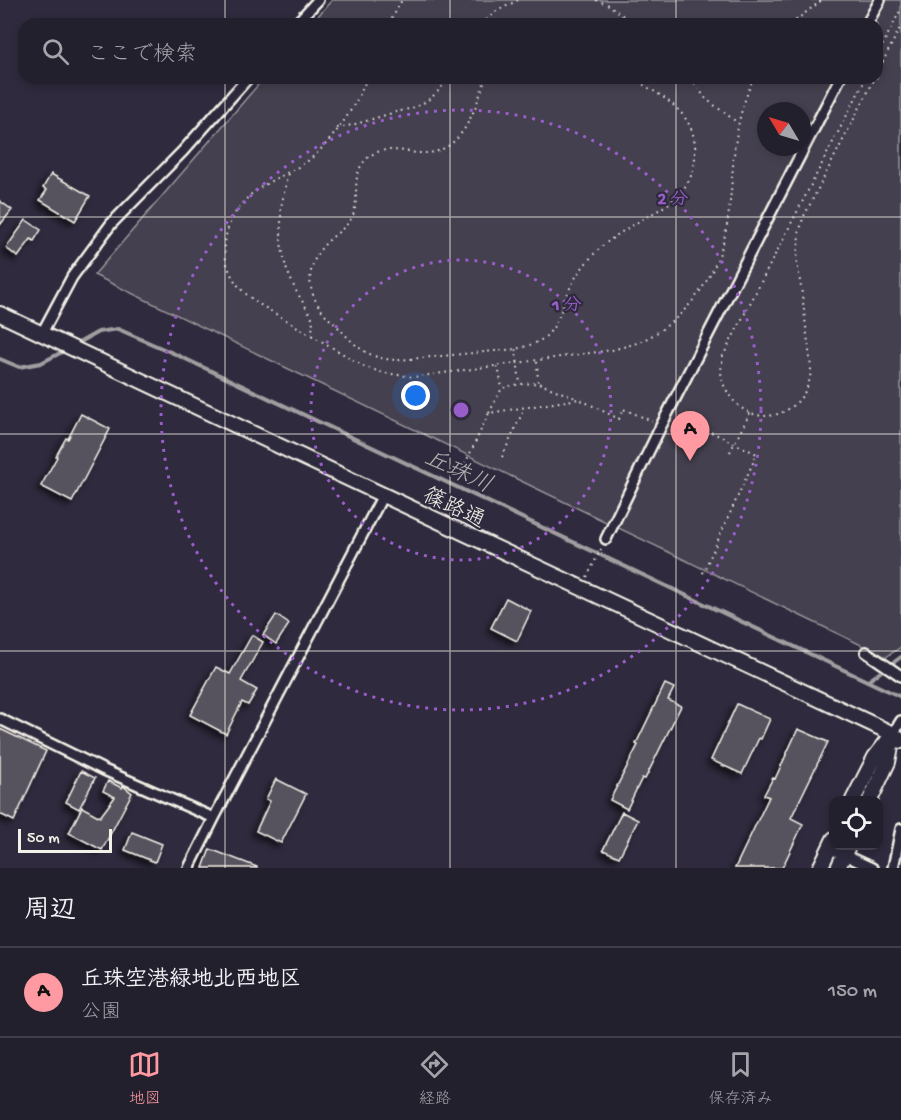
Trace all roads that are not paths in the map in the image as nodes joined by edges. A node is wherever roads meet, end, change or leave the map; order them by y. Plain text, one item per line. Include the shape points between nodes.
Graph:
1 (318, 0) edge
2 (880, 0) edge
3 (302, 18) edge
4 (870, 18) edge
5 (243, 84) edge
6 (837, 84) edge
7 (0, 314) edge
8 (49, 336) junction
9 (383, 495) junction
10 (606, 539) road end
11 (866, 652) dead end
12 (899, 675) edge
13 (0, 719) edge
14 (901, 721) edge
15 (898, 737) edge
16 (856, 796) edge
17 (872, 796) edge
18 (214, 818) junction
19 (901, 829) edge
20 (829, 848) edge
21 (843, 856) edge
22 (189, 868) edge
23 (820, 868) edge
24 (872, 868) edge
25 (893, 868) edge

1 - 3 street
2 - 4 street
5 - 8 street via 111,224 72,277
6 - 10 street
7 - 8 street, 篠路通
8 - 9 street, 篠路通
9 - 15 street, 篠路通
9 - 18 street
11 - 12 street
13 - 18 street
14 - 15 street
15 - 16 street via 875,757
15 - 17 street
18 - 22 street
19 - 25 street
20 - 23 street
21 - 24 street

